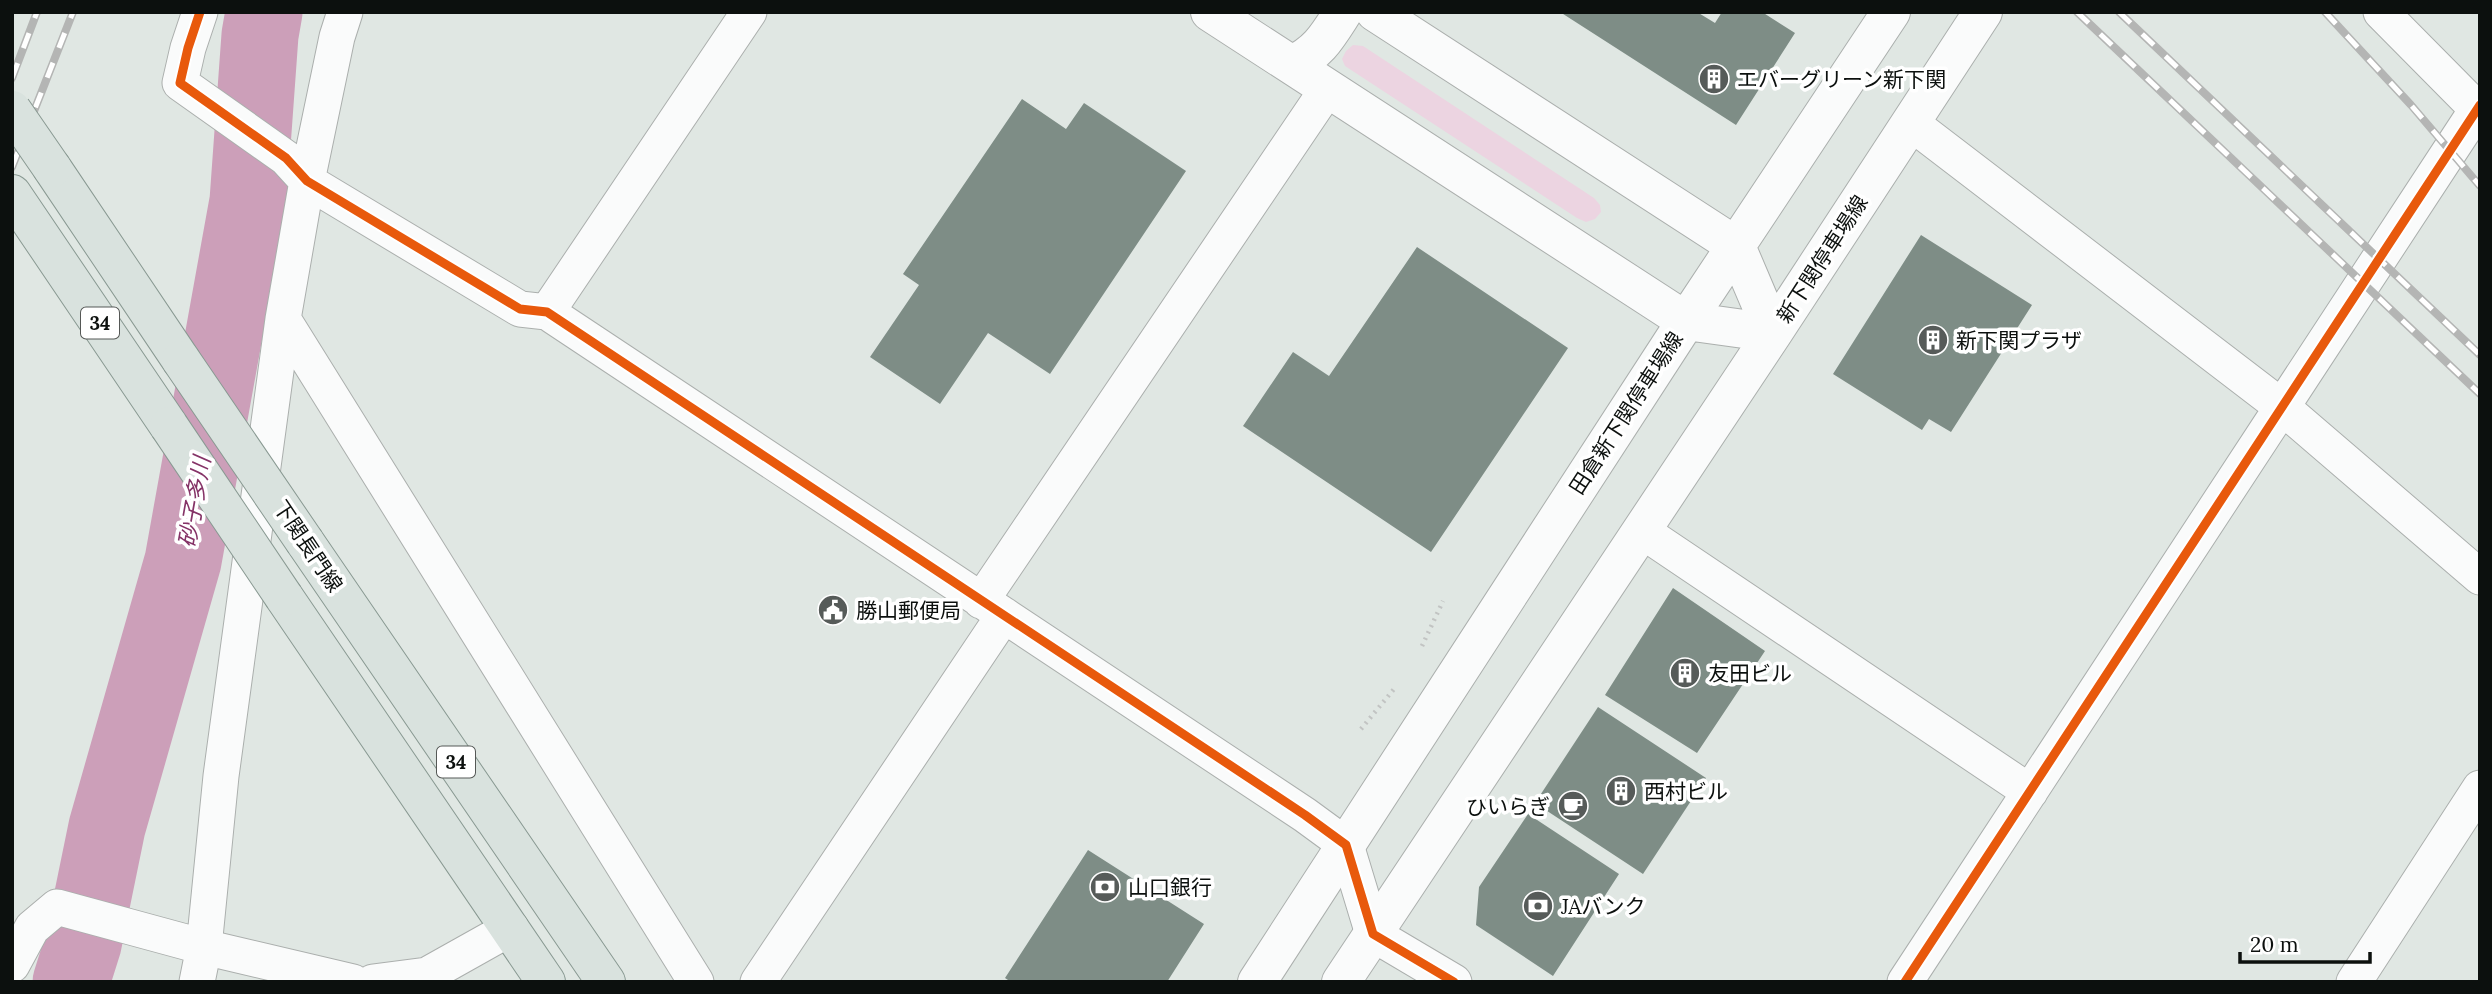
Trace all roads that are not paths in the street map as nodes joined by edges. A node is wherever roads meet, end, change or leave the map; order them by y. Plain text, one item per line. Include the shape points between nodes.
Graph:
1 (200, 12) edge
2 (345, 12) edge
3 (1210, 12) edge
4 (1343, 12) edge
5 (1375, 12) edge
6 (1891, 12) edge
7 (1983, 12) edge
8 (2381, 12) edge
9 (734, 18) edge
10 (1292, 65) junction
11 (1328, 88) junction
12 (2479, 109) edge
13 (12, 110) edge
14 (1911, 123) junction
15 (296, 169) junction
16 (21, 207) edge
17 (1736, 246) junction
18 (547, 312) junction
19 (283, 319) junction
20 (1686, 321) junction
21 (1773, 333) junction
22 (2282, 407) junction
23 (1642, 531) junction
24 (2480, 577) edge
25 (992, 608) junction
26 (2480, 788) edge
27 (2030, 792) junction
28 (1346, 845) junction
29 (511, 928) junction
30 (1373, 934) junction
31 (204, 947) junction
32 (12, 965) edge
33 (197, 982) edge
34 (354, 982) edge
35 (373, 982) edge
36 (546, 982) edge
37 (606, 982) edge
38 (696, 982) edge
39 (758, 982) edge
40 (1257, 982) edge
41 (1341, 982) edge
42 (1454, 982) edge
43 (1905, 982) edge
44 (2354, 982) edge

1 - 15 street via 180,83
2 - 15 street
3 - 10 main road, 田倉新下関停車場線
4 - 10 main road via 1310,56
5 - 17 main road
6 - 17 main road
7 - 14 main road, 新下関停車場線
8 - 12 street
9 - 18 street
10 - 11 main road, 田倉新下関停車場線
11 - 20 main road, 田倉新下関停車場線
11 - 25 street
12 - 22 street
13 - 37 main road, 下関長門線 / 34, bridge
14 - 21 main road, 新下関停車場線
14 - 22 street
15 - 18 street via 520,309
15 - 19 street
16 - 29 main road, 34, bridge
17 - 20 main road
17 - 21 main road
18 - 25 street
19 - 31 street via 220,776
19 - 38 street
20 - 21 main road, 新下関停車場線
20 - 28 main road, 田倉新下関停車場線
21 - 23 main road
22 - 24 street
22 - 27 street
23 - 27 street
23 - 30 main road
25 - 28 street
25 - 39 street
26 - 44 street
27 - 43 street
28 - 30 street
28 - 40 main road, 田倉新下関停車場線
29 - 35 street via 427,975
29 - 36 main road, 34
30 - 41 main road
30 - 42 street
31 - 32 street via 57,907 32,928
31 - 33 street
31 - 34 street

